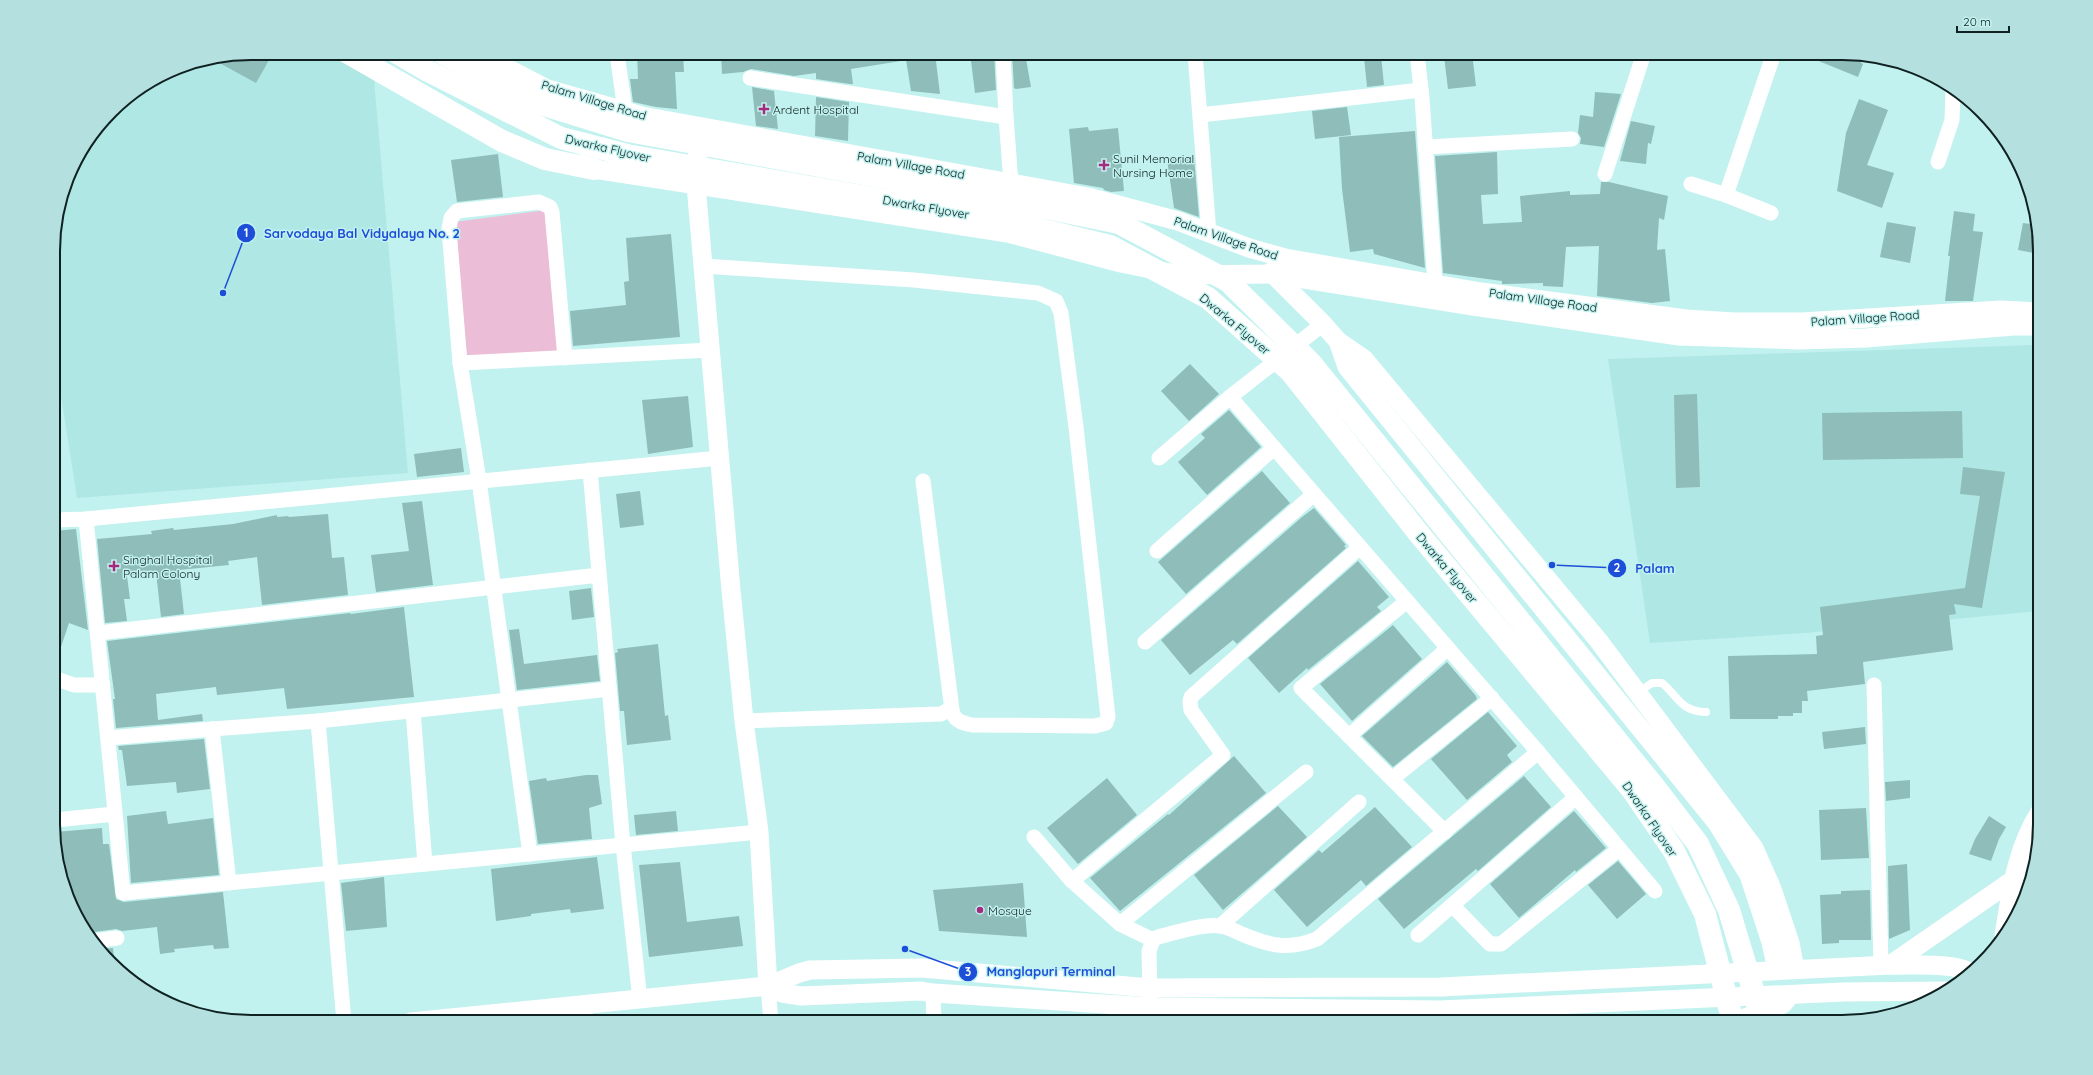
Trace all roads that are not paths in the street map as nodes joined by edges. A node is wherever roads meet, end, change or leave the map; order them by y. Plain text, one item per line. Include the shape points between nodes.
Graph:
1 (360, 60) edge
2 (379, 60) edge
3 (411, 60) edge
4 (455, 60) edge
5 (491, 60) edge
6 (618, 60) edge
7 (1003, 60) edge
8 (1196, 60) edge
9 (1418, 60) edge
10 (1642, 60) edge
11 (1772, 60) edge
12 (750, 78) dead end
13 (1421, 90) junction
14 (1953, 95) edge
15 (625, 111) junction
16 (1200, 115) junction
17 (1006, 117) junction
18 (699, 126) junction
19 (1572, 139) dead end
20 (1426, 147) junction
21 (1938, 162) dead end
22 (594, 169) junction
23 (1605, 174) dead end
24 (1011, 183) junction
25 (1691, 184) dead end
26 (696, 185) junction
27 (1726, 195) junction
28 (1772, 213) dead end
29 (1209, 234) junction
30 (1249, 248) junction
31 (703, 266) junction
32 (1273, 274) junction
33 (1435, 283) junction
34 (2033, 312) edge
35 (1323, 324) junction
36 (2033, 326) edge
37 (1338, 342) junction
38 (710, 350) junction
39 (565, 358) junction
40 (460, 363) junction
41 (1230, 397) junction
42 (1274, 448) junction
43 (720, 458) junction
44 (1160, 458) dead end
45 (590, 470) junction
46 (479, 480) junction
47 (923, 481) dead end
48 (1314, 494) junction
49 (86, 519) junction
50 (60, 520) edge
51 (1360, 547) junction
52 (1157, 551) dead end
53 (599, 575) junction
54 (493, 587) junction
55 (1407, 601) junction
56 (98, 632) junction
57 (1145, 642) dead end
58 (1448, 648) junction
59 (60, 680) edge
60 (1874, 684) dead end
61 (103, 685) junction
62 (609, 689) junction
63 (1637, 693) junction
64 (1492, 698) junction
65 (510, 699) junction
66 (950, 709) junction
67 (413, 711) junction
68 (1706, 712) dead end
69 (318, 721) junction
70 (744, 721) junction
71 (212, 728) junction
72 (1349, 736) junction
73 (108, 738) junction
74 (1538, 752) junction
75 (1306, 772) dead end
76 (1392, 779) junction
77 (1576, 797) junction
78 (1360, 802) dead end
79 (115, 814) junction
80 (60, 820) edge
81 (2033, 823) edge
82 (758, 832) junction
83 (1444, 832) junction
84 (1034, 837) dead end
85 (623, 845) junction
86 (1619, 849) junction
87 (530, 854) junction
88 (425, 864) junction
89 (332, 873) junction
90 (2013, 880) junction
91 (1072, 881) junction
92 (229, 883) junction
93 (1655, 891) dead end
94 (1452, 905) junction
95 (2006, 921) edge
96 (1120, 924) junction
97 (1220, 926) junction
98 (1418, 935) dead end
99 (117, 938) dead end
100 (99, 940) edge
101 (1153, 940) junction
102 (1714, 947) junction
103 (1741, 951) junction
104 (1886, 966) junction
105 (1777, 970) junction
106 (1795, 970) junction
107 (1966, 970) edge
108 (768, 986) junction
109 (1150, 988) junction
110 (1352, 988) junction
111 (1934, 991) edge
112 (933, 993) junction
113 (1790, 995) junction
114 (640, 1000) junction
115 (1150, 1007) junction
116 (1354, 1009) junction
117 (589, 1013) edge
118 (343, 1015) edge
119 (554, 1015) edge
120 (770, 1015) edge
121 (934, 1015) edge
122 (1719, 1015) edge
123 (1731, 1015) edge
124 (1752, 1015) edge
125 (1759, 1015) edge
126 (1770, 1015) edge

1 - 22 main road via 502,141 545,159
2 - 22 street, Palam Village Road via 506,134
3 - 102 main road, Dwarka Flyover via 561,138 627,154 1011,222 1102,244 1208,298 1290,371 1420,535 1633,791 1674,851 1705,914
4 - 103 main road, Dwarka Flyover via 531,101 628,131 1119,223 1228,281 1310,362 1653,785 1698,844 1729,910
5 - 15 street, Palam Village Road via 547,89
6 - 15 street
7 - 17 street
8 - 16 street
9 - 13 street
10 - 23 street
11 - 27 street
12 - 17 street
13 - 16 street
13 - 20 street
14 - 21 street via 1952,120
15 - 18 street, Palam Village Road
16 - 29 street
17 - 24 street
18 - 24 street, Palam Village Road
18 - 26 street
19 - 20 street
20 - 33 street
22 - 26 street, Palam Village Road
24 - 29 street, Palam Village Road via 1088,197 1178,221
25 - 27 street
26 - 31 street
26 - 32 street, Palam Village Road via 1008,233 1121,263 1180,275
27 - 28 street
29 - 30 street, Palam Village Road
30 - 32 street
30 - 33 street, Palam Village Road via 1285,258
31 - 38 street
31 - 66 street via 914,280 1038,293 1050,297 1059,306 1076,427 1108,721 1104,725 1095,726 972,725 959,722
32 - 35 street
32 - 36 street, Palam Village Road via 1679,336 1836,339
33 - 34 street, Palam Village Road via 1481,292 1686,320 1802,322 2001,310
35 - 37 street
35 - 41 street
37 - 63 street via 1364,359 1598,640
37 - 105 street via 1347,367 1717,823 1749,875 1771,942
38 - 39 street
38 - 43 street
39 - 40 street
39 - 40 street via 552,212 545,204 539,202 457,211 451,218 449,230
40 - 46 street
41 - 42 street
41 - 44 street
42 - 48 street
42 - 52 street
43 - 45 street
43 - 70 street
45 - 46 street
45 - 53 street
46 - 49 street
46 - 54 street
47 - 66 street
48 - 51 street
48 - 57 street
49 - 50 street
49 - 56 street
51 - 55 street
51 - 91 street via 1191,697 1192,710 1223,755
53 - 54 street
53 - 62 street
54 - 56 street
54 - 65 street
55 - 58 street
55 - 72 street via 1301,688
56 - 61 street
58 - 64 street
58 - 72 street
59 - 61 street via 74,686
60 - 104 street
61 - 73 street
62 - 65 street
62 - 85 street
63 - 68 lane via 1652,683 1662,683 1686,708
63 - 106 street via 1754,848 1772,889 1790,943
64 - 74 street
64 - 76 street
65 - 67 street
65 - 87 street
66 - 70 street via 941,714
67 - 69 street
67 - 88 street
69 - 71 street
69 - 89 street
70 - 82 street
71 - 73 street
71 - 92 street
72 - 76 street
73 - 79 street
74 - 77 street
74 - 83 street
75 - 96 street
76 - 83 street
77 - 86 street
77 - 94 street
78 - 97 street
79 - 80 street
79 - 92 street via 123,893
81 - 90 street
82 - 85 street
82 - 108 street
83 - 97 street via 1317,939 1296,945 1279,946
84 - 91 street
85 - 87 street
85 - 114 street
86 - 93 street
86 - 94 street via 1501,944 1490,944
87 - 88 street
88 - 89 street
89 - 92 street
89 - 118 street
90 - 95 street
90 - 104 street
91 - 96 street
94 - 98 street
96 - 101 street
97 - 101 street via 1200,928
99 - 100 street
101 - 109 street via 1149,952
102 - 122 main road
102 - 123 main road, Dwarka Flyover
103 - 125 main road, Dwarka Flyover
103 - 126 main road
104 - 106 street
104 - 107 street via 1948,966
105 - 106 street
105 - 110 street via 1441,987
108 - 109 street via 810,970 922,968
108 - 112 street via 801,996 921,991
108 - 114 street
108 - 120 street
109 - 110 street
109 - 115 street
110 - 116 street
111 - 113 street
112 - 115 street
112 - 121 street
113 - 116 street via 1440,1010
113 - 124 street via 1783,1004
114 - 117 street
115 - 116 street
117 - 119 street

